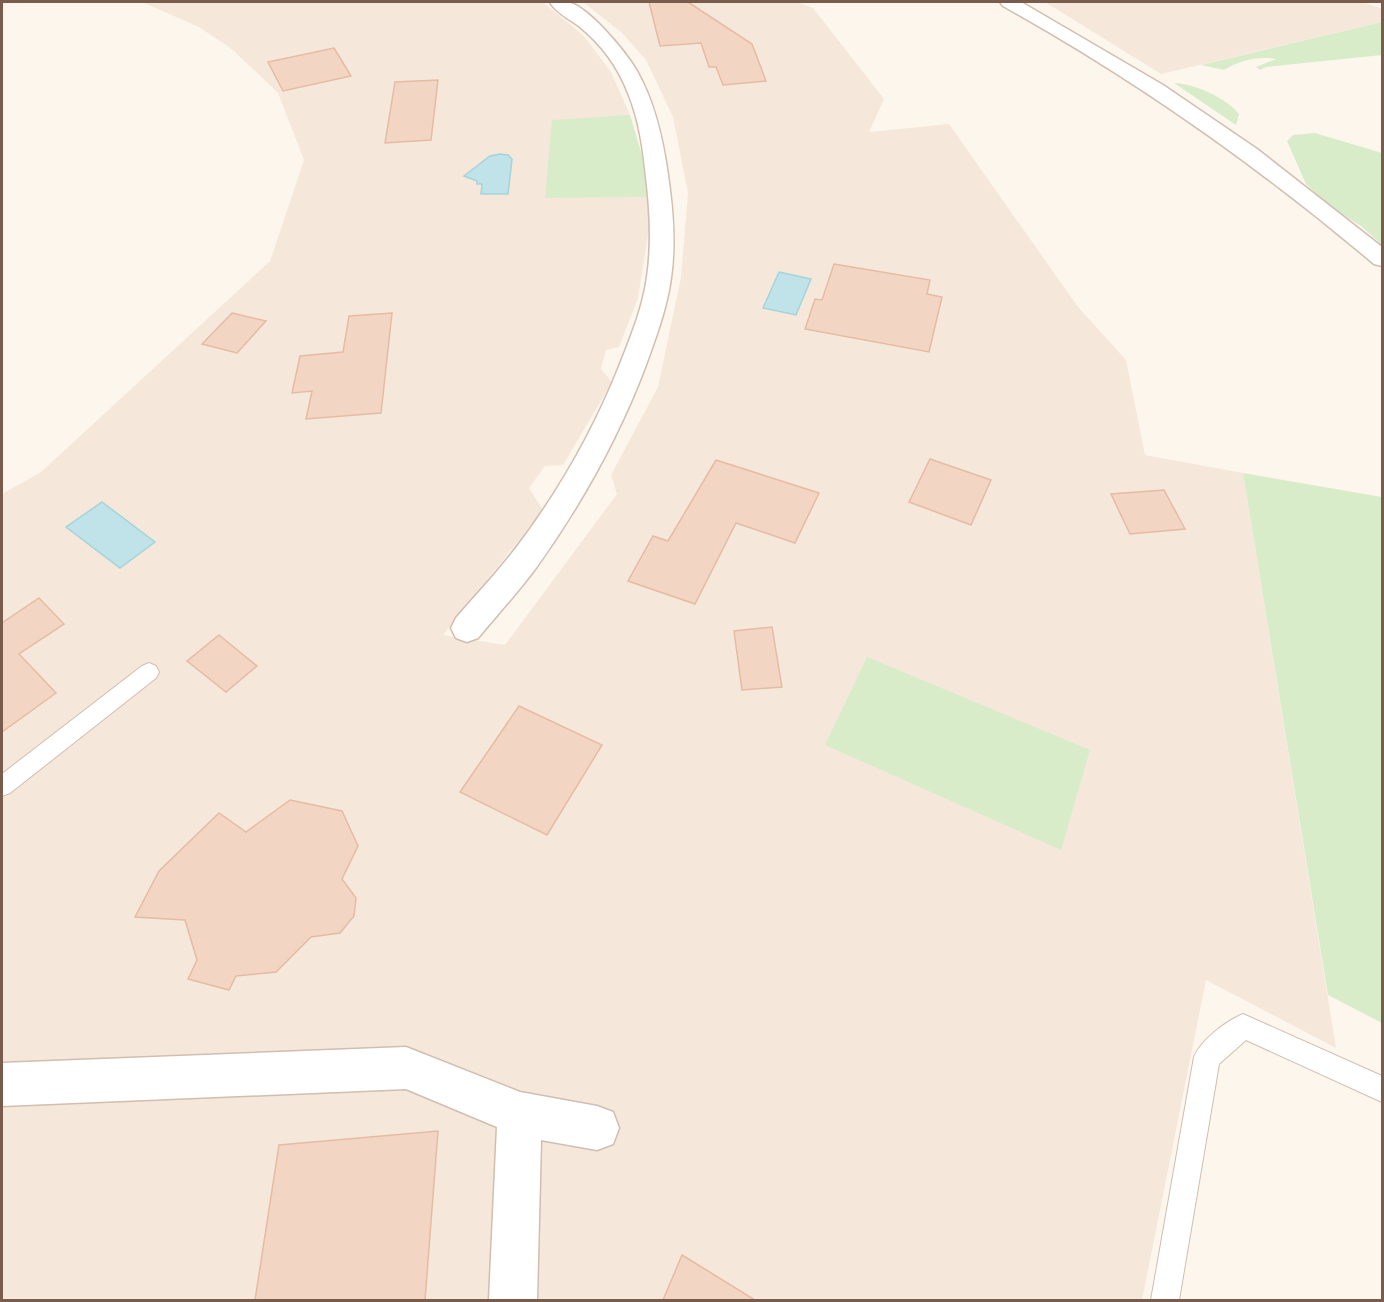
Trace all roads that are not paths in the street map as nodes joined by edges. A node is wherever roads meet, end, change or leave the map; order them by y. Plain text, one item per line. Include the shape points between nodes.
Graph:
1 (558, 2) edge
2 (1010, 2) edge
3 (1383, 260) edge
4 (467, 628) dead end
5 (149, 672) dead end
6 (2, 786) edge
7 (2, 1085) edge
8 (1383, 1089) edge
9 (520, 1114) junction
10 (597, 1128) dead end
11 (513, 1300) edge
12 (1165, 1300) edge

1 - 4 street via 612,47 628,70 644,108 654,146 663,220 659,280 623,392 592,456 525,559
2 - 3 street via 1185,107
5 - 6 lane
7 - 9 street via 406,1068
8 - 12 lane via 1243,1026 1207,1057
9 - 10 street
9 - 11 street

